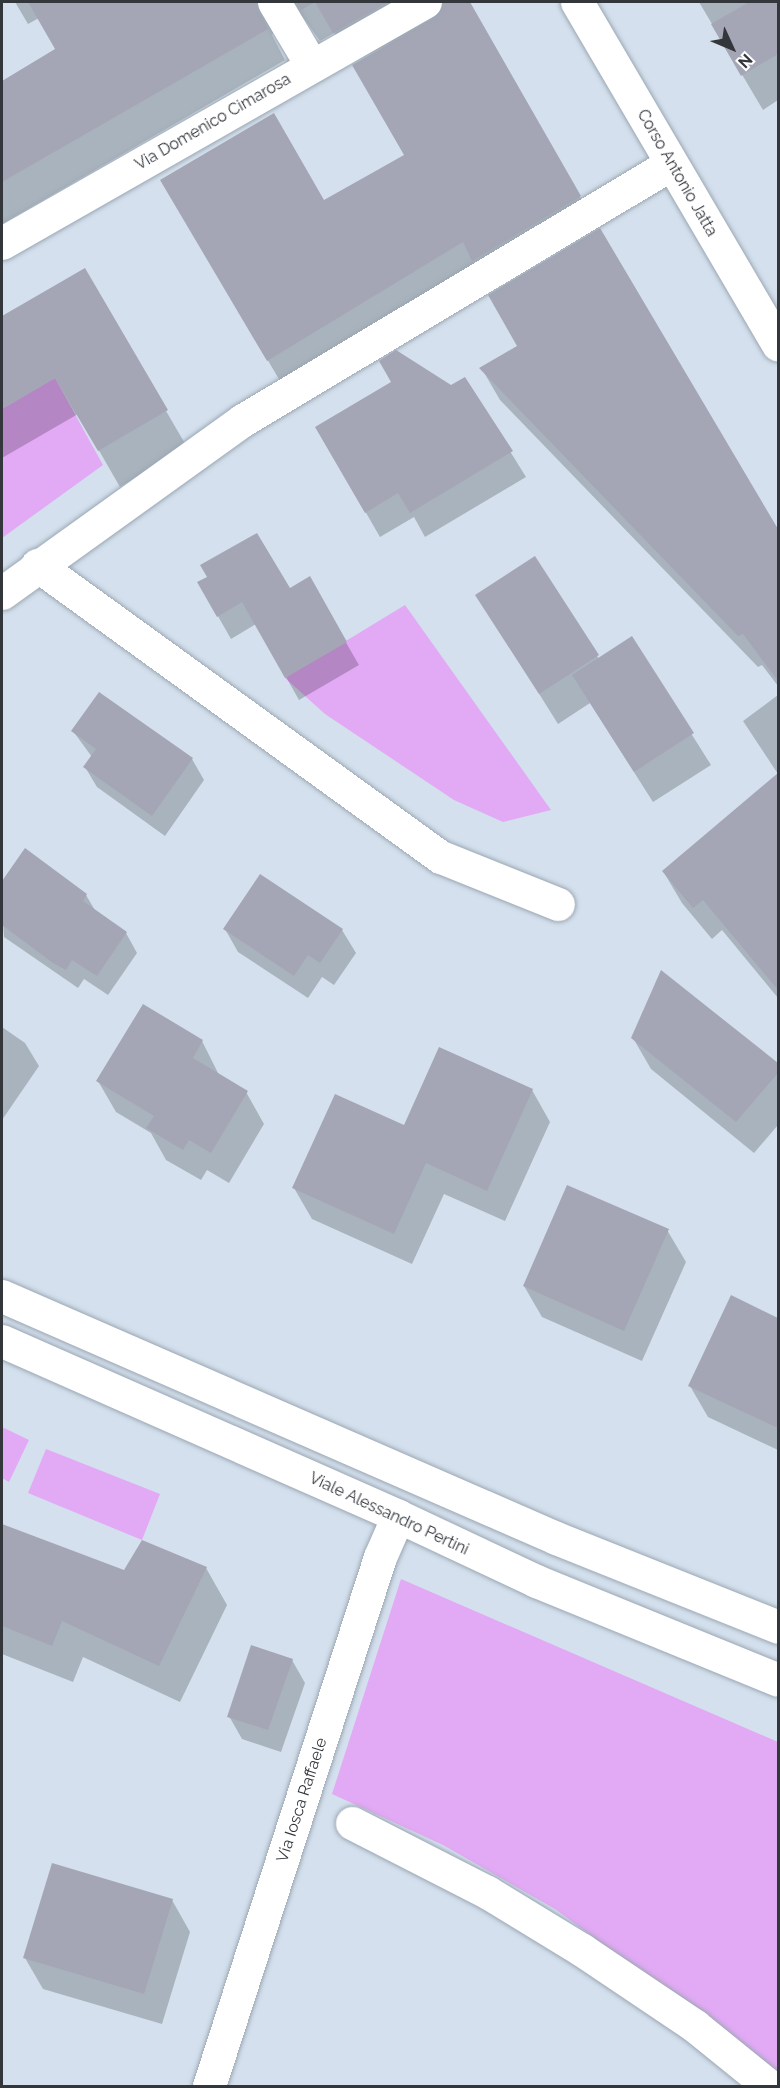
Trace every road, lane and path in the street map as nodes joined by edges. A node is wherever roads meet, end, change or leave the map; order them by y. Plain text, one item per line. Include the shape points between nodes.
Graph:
1 (274, 2) edge
2 (425, 2) edge
3 (577, 2) edge
4 (312, 66) junction
5 (670, 164) junction
6 (2, 243) edge
7 (778, 344) edge
8 (37, 565) junction
9 (2, 593) edge
10 (558, 904) dead end
11 (2, 1296) edge
12 (2, 1341) edge
13 (398, 1516) junction
14 (778, 1627) edge
15 (778, 1680) edge
16 (352, 1823) dead end
17 (209, 2086) edge
18 (769, 2086) edge

1 - 4 street
2 - 4 street, Via Domenico Cimarosa
3 - 5 street, Corso Antonio Jatta
4 - 6 street, Via Domenico Cimarosa
5 - 7 street, Corso Antonio Jatta
5 - 8 street via 243,420
8 - 9 street
8 - 10 street via 441,857
11 - 14 street via 536,1530
12 - 13 street, Viale Alessandro Pertini
13 - 15 street, Viale Alessandro Pertini via 536,1581
13 - 17 street, Via Iosca Raffaele via 376,1569
16 - 18 street via 487,1892 582,1950 695,2026

